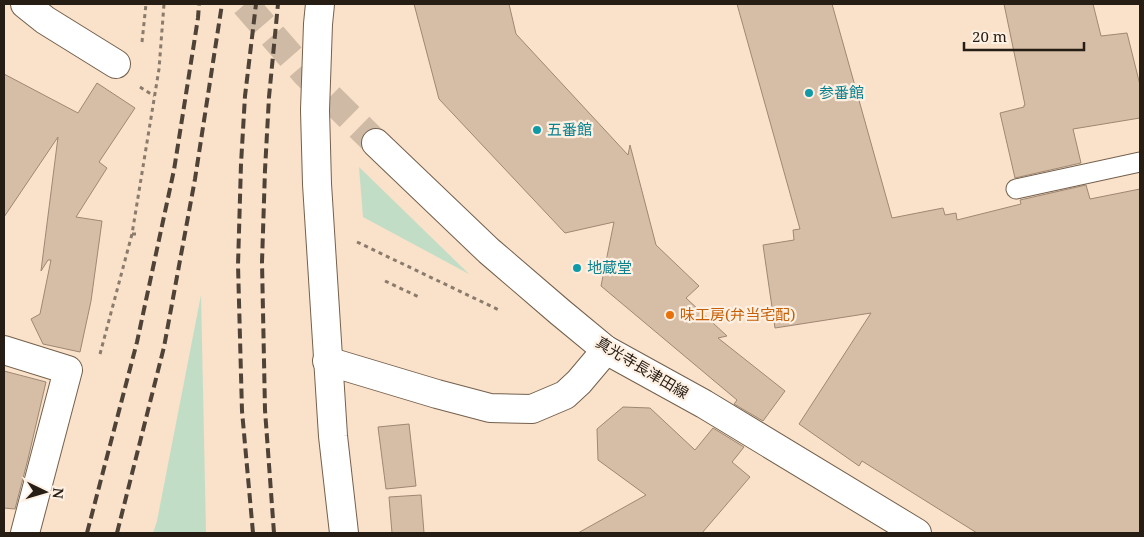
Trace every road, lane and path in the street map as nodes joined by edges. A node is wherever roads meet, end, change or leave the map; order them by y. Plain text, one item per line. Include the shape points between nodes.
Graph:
1 (25, 4) edge
2 (164, 4) edge
3 (320, 4) edge
4 (116, 64) dead end
5 (376, 143) tunnel mouth
6 (1140, 162) edge
7 (1016, 189) dead end
8 (132, 234) junction
9 (139, 234) dead end
10 (357, 242) dead end
11 (385, 281) dead end
12 (421, 298) dead end
13 (499, 310) dead end
14 (4, 350) edge
15 (606, 350) junction
16 (100, 356) dead end
17 (328, 361) junction
18 (25, 533) edge
19 (344, 533) edge
20 (917, 533) edge

1 - 4 street
2 - 8 path via 159,69
3 - 17 street via 316,147
5 - 15 street, 真光寺長津田線 via 489,252
6 - 7 lane
8 - 9 path
8 - 16 path
10 - 13 path
11 - 12 path
14 - 18 street via 68,370
15 - 17 street via 565,395 532,409 490,408
15 - 20 street, 真光寺長津田線 via 704,404
17 - 19 street

